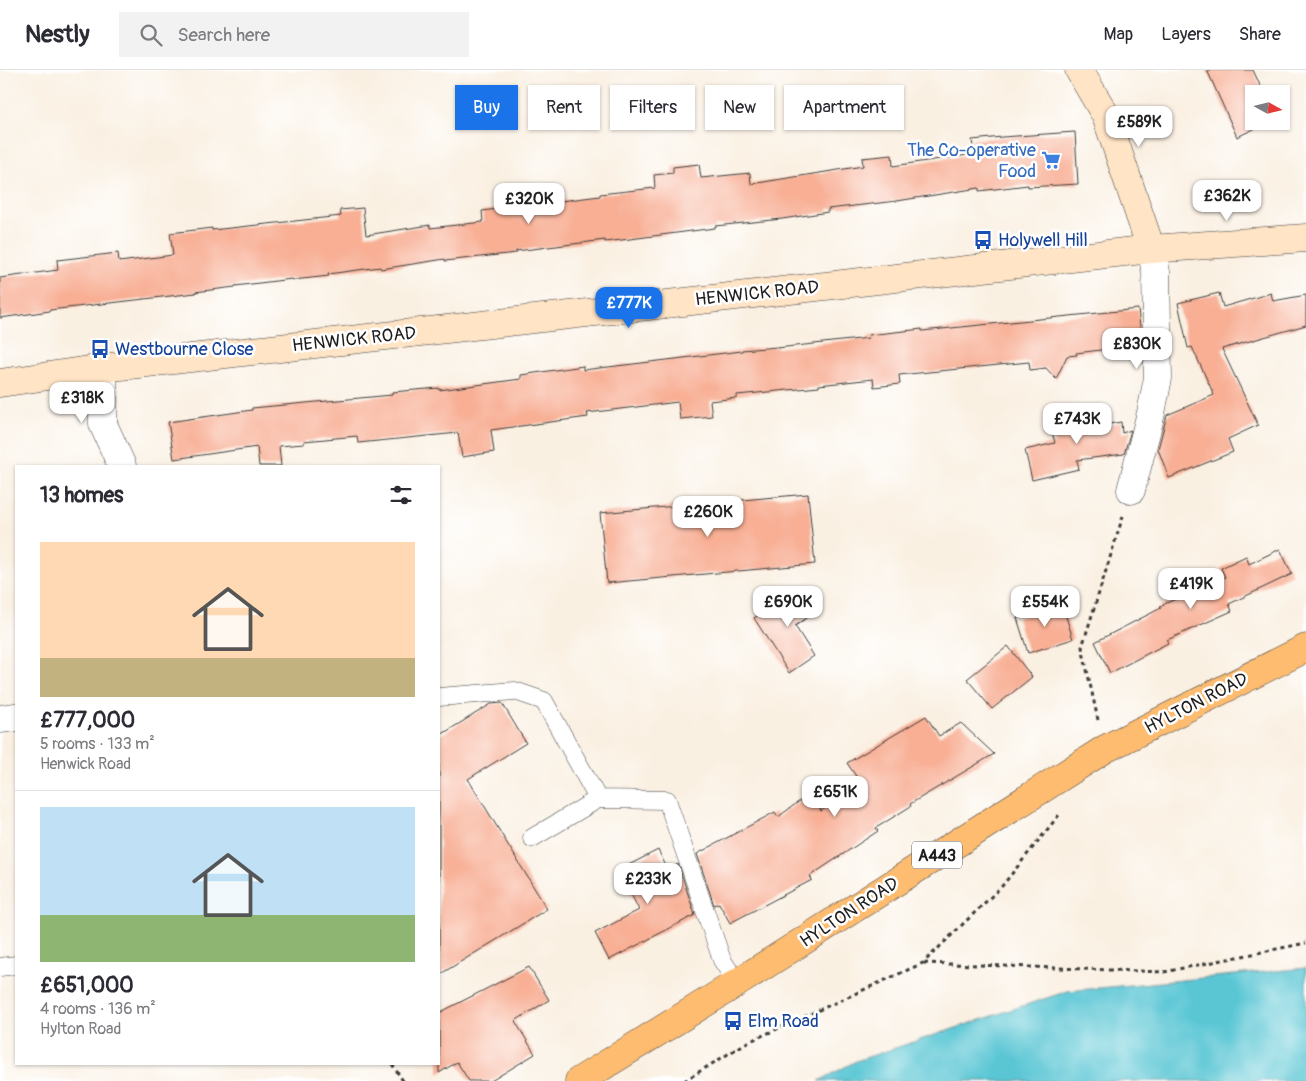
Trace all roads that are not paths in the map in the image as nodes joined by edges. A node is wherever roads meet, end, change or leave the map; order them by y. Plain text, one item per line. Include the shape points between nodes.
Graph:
1 (1079, 70) edge
2 (1306, 238) edge
3 (1151, 248) junction
4 (103, 368) junction
5 (0, 383) edge
6 (122, 465) edge
7 (1131, 490) road end
8 (1306, 648) edge
9 (440, 697) edge
10 (15, 717) edge
11 (0, 719) edge
12 (598, 799) junction
13 (532, 838) dead end
14 (15, 965) edge
15 (0, 968) edge
16 (737, 983) junction
17 (579, 1081) edge

1 - 3 main road via 1106,116
2 - 3 main road, HENWICK ROAD
3 - 4 main road, HENWICK ROAD
3 - 7 street via 1156,272 1158,378
4 - 5 main road, HENWICK ROAD
4 - 6 street via 103,424
8 - 16 main road, HYLTON ROAD / A443 via 1105,749
9 - 12 lane via 515,691 544,701
10 - 11 street
12 - 13 lane
12 - 16 lane via 667,800 722,960
14 - 15 lane
16 - 17 main road, HYLTON ROAD / A443

